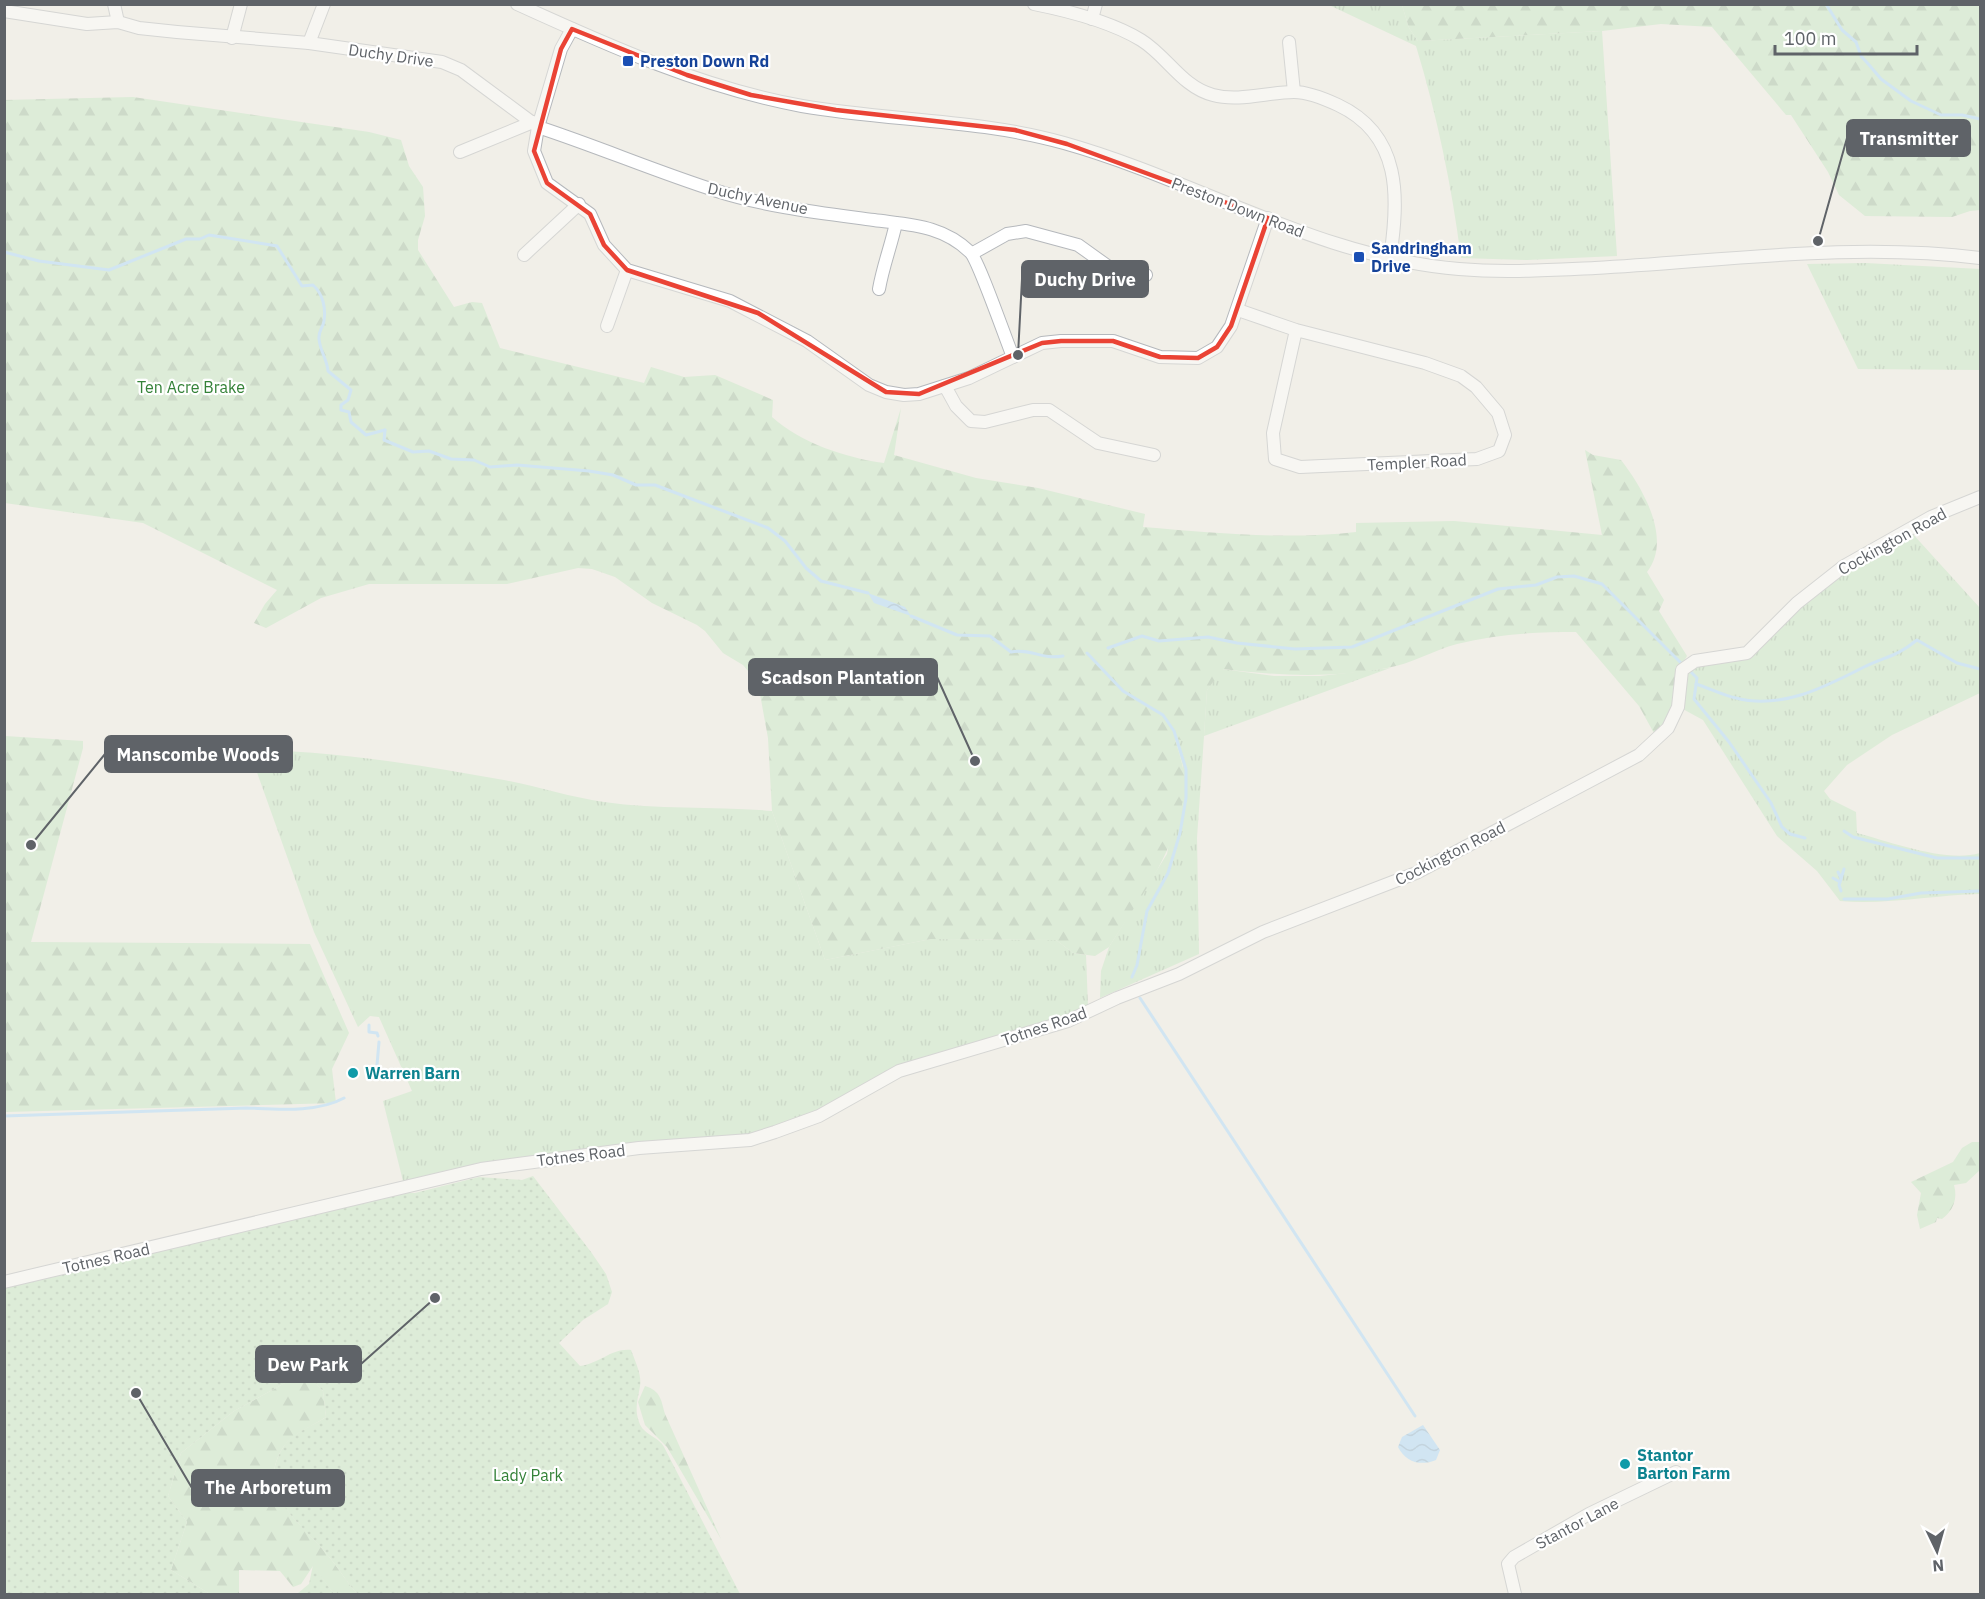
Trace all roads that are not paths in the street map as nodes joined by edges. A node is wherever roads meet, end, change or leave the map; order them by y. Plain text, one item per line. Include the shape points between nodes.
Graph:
1 (114, 4) edge
2 (242, 4) edge
3 (324, 4) edge
4 (517, 4) edge
5 (1034, 4) edge
6 (1096, 4) edge
7 (4, 11) edge
8 (1092, 19) junction
9 (118, 22) junction
10 (572, 29) junction
11 (232, 38) junction
12 (1289, 42) dead end
13 (309, 43) junction
14 (1294, 92) junction
15 (536, 125) junction
16 (460, 152) dead end
17 (579, 204) junction
18 (1268, 218) junction
19 (896, 223) junction
20 (973, 253) junction
21 (524, 255) dead end
22 (1390, 258) junction
23 (1980, 258) edge
24 (627, 270) junction
25 (1146, 275) dead end
26 (879, 289) dead end
27 (1238, 310) junction
28 (607, 326) dead end
29 (1296, 330) junction
30 (1012, 357) junction
31 (945, 386) junction
32 (1154, 455) dead end
33 (1980, 497) edge
34 (1141, 988) joint
35 (4, 1282) edge
36 (1676, 1472) dead end
37 (1515, 1594) edge

1 - 9 street
2 - 11 street
3 - 13 street
4 - 10 street, Preston Down Road
5 - 8 street
6 - 8 street
7 - 9 street, Duchy Drive via 87,24
8 - 14 street via 1142,40 1179,76 1213,95
9 - 11 street, Duchy Drive via 139,28
10 - 15 street via 561,49
10 - 18 street, Preston Down Road via 687,75 760,97 836,110 1015,130 1067,144
11 - 13 street, Duchy Drive
12 - 14 street
13 - 15 street, Duchy Drive via 442,62 461,70
14 - 22 street via 1312,95 1352,112 1377,136 1387,152 1396,216
15 - 16 street
15 - 17 street via 534,151 547,183
15 - 19 street, Duchy Avenue via 719,192
17 - 21 street
17 - 24 street via 590,214 603,245
18 - 22 street, Preston Down Road
18 - 27 street
19 - 20 street, Duchy Avenue via 928,226 948,234
19 - 26 street
20 - 25 street via 1007,234 1026,231 1078,245 1113,270
20 - 30 street
22 - 23 street, Preston Down Road via 1434,267 1512,271 1822,252 1914,252
24 - 28 street
24 - 31 street via 758,313 886,392 919,394
27 - 29 street, Templer Road
27 - 30 street via 1217,347 1198,358 1160,357 1113,341 1084,340 1042,343
29 - 29 street, Templer Road via 1461,376 1498,413 1505,435 1499,451 1477,459 1300,467 1275,459 1273,433
30 - 31 street
31 - 32 street via 956,406 971,421 1049,410 1098,443
33 - 34 street, Cockington Road via 1931,517 1844,566 1797,603 1747,654 1689,663 1682,670 1678,707 1668,729 1639,755 1416,873 1263,932 1179,974
34 - 35 street, Totnes Road via 1068,1021 900,1071 819,1116 750,1140 639,1148 481,1169
36 - 37 street, Stantor Lane via 1589,1514 1514,1557 1508,1564

